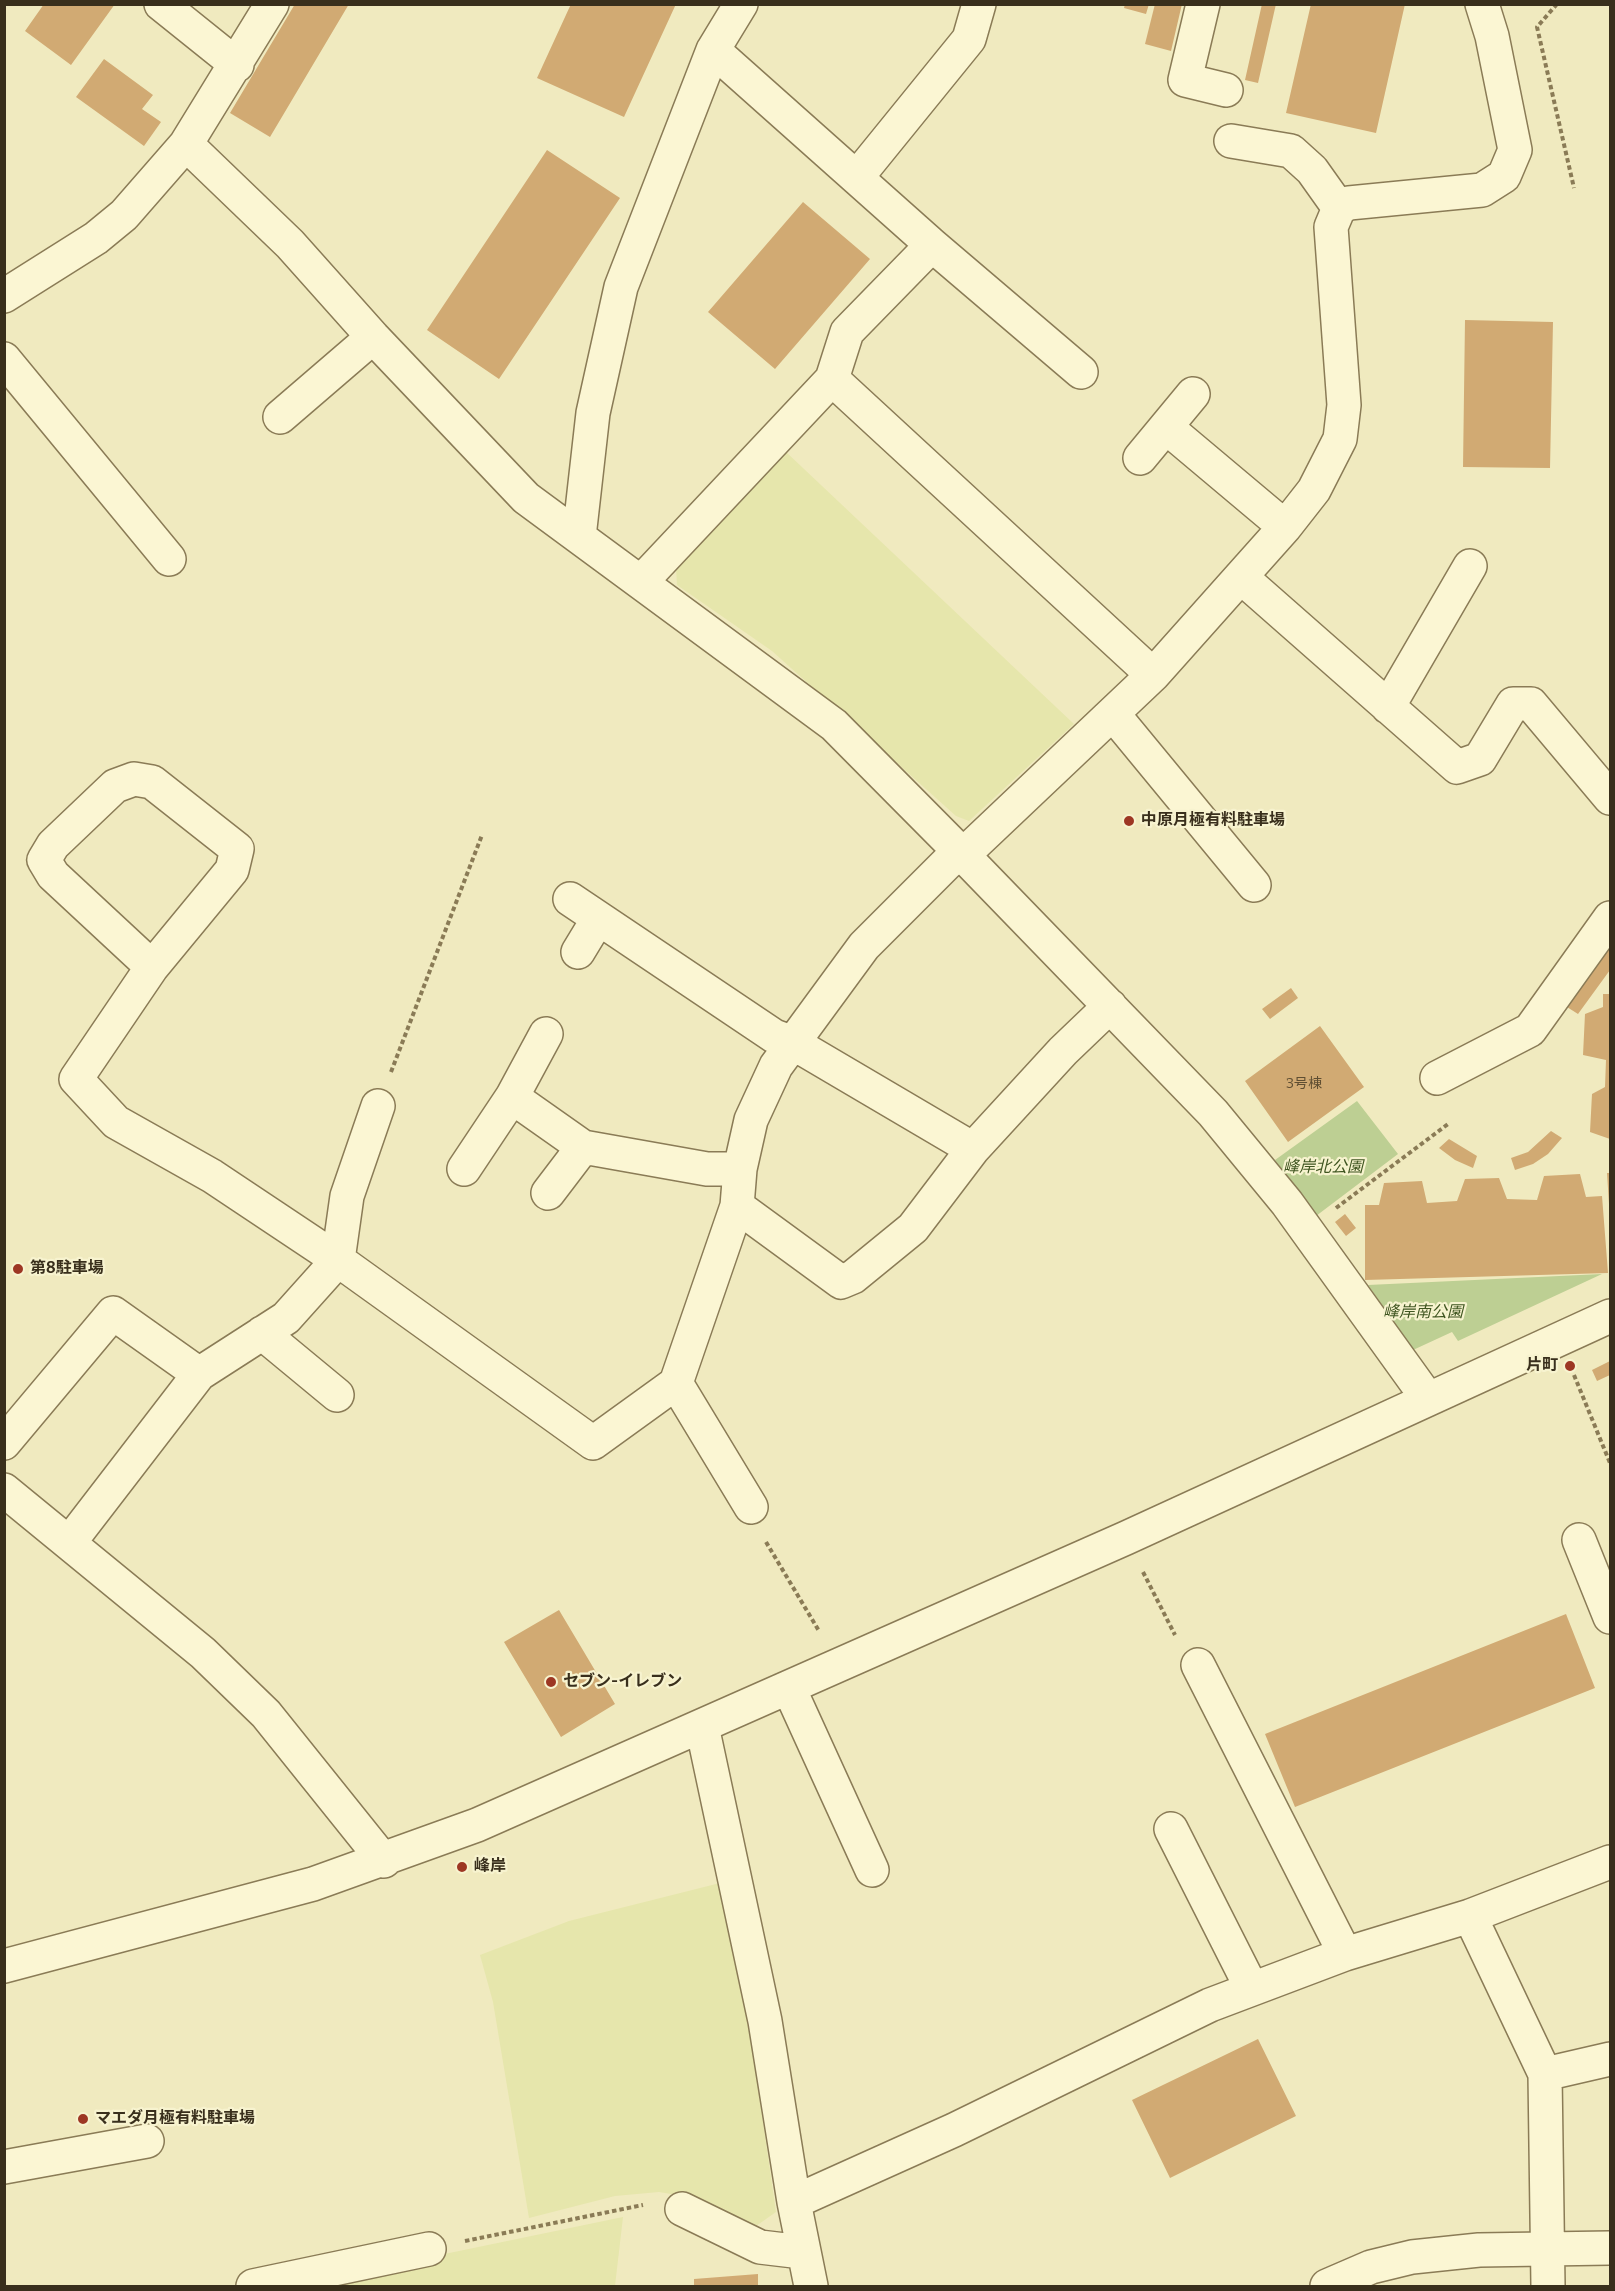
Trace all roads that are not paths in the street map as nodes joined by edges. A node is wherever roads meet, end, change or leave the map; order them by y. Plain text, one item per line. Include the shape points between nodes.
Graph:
1 (161, 4) edge
2 (272, 4) edge
3 (741, 4) edge
4 (979, 4) edge
5 (1203, 4) edge
6 (1482, 4) edge
7 (713, 50) junction
8 (237, 65) junction
9 (1226, 90) dead end
10 (1231, 141) dead end
11 (186, 144) junction
12 (857, 177) junction
13 (1339, 208) junction
14 (932, 245) junction
15 (4, 296) edge
16 (373, 337) junction
17 (4, 359) edge
18 (1081, 372) dead end
19 (832, 379) junction
20 (1193, 394) dead end
21 (280, 417) dead end
22 (1166, 427) junction
23 (1140, 458) dead end
24 (1285, 527) junction
25 (579, 537) junction
26 (169, 559) dead end
27 (1470, 566) dead end
28 (1241, 577) junction
29 (641, 582) junction
30 (1153, 675) junction
31 (1388, 707) junction
32 (1113, 714) junction
33 (1611, 798) edge
34 (963, 855) junction
35 (1254, 885) dead end
36 (570, 899) dead end
37 (1611, 918) edge
38 (598, 919) junction
39 (578, 951) dead end
40 (152, 967) junction
41 (1110, 1006) junction
42 (546, 1034) dead end
43 (793, 1043) junction
44 (1437, 1078) dead end
45 (512, 1097) junction
46 (378, 1106) road end
47 (583, 1147) junction
48 (973, 1149) junction
49 (464, 1169) dead end
50 (740, 1169) junction
51 (548, 1193) dead end
52 (737, 1206) junction
53 (338, 1260) junction
54 (1611, 1316) edge
55 (262, 1333) junction
56 (199, 1374) junction
57 (676, 1383) junction
58 (337, 1395) dead end
59 (1428, 1399) junction
60 (4, 1443) edge
61 (4, 1490) edge
62 (751, 1507) road end
63 (1579, 1540) dead end
64 (69, 1543) junction
65 (1609, 1608) edge
66 (1198, 1665) road end
67 (789, 1688) junction
68 (702, 1726) junction
69 (1171, 1829) dead end
70 (384, 1861) junction
71 (1611, 1862) edge
72 (872, 1870) dead end
73 (1470, 1916) junction
74 (1345, 1954) junction
75 (4, 1966) edge
76 (1252, 1989) junction
77 (1611, 2059) edge
78 (1545, 2074) junction
79 (147, 2141) dead end
80 (4, 2167) edge
81 (794, 2202) junction
82 (682, 2209) road end
83 (1546, 2247) junction
84 (1611, 2248) edge
85 (429, 2249) road end
86 (802, 2252) junction
87 (253, 2286) edge
88 (811, 2286) edge
89 (1327, 2286) edge
90 (1548, 2286) edge

1 - 8 street
2 - 8 street
3 - 7 street
4 - 12 street via 969,39
5 - 9 street via 1185,80
6 - 13 street via 1515,150 1504,176 1482,190 1349,203
7 - 12 street
7 - 25 street via 621,287 593,413
8 - 11 street
10 - 13 street via 1291,151 1312,170
11 - 15 street via 124,215 96,238
11 - 16 street via 290,244
12 - 14 street
13 - 24 street via 1331,227 1344,405 1340,440 1314,490
14 - 18 street
14 - 19 street via 847,332
16 - 21 street
16 - 25 street via 526,498
17 - 26 street
19 - 29 street
19 - 30 street
20 - 22 street
22 - 23 street
22 - 24 street
24 - 28 street
25 - 29 street
27 - 31 street
28 - 30 street
28 - 31 street
29 - 34 street via 834,726
30 - 32 street
31 - 33 street via 1457,767 1480,759 1513,704 1531,704
32 - 34 street
32 - 35 street
34 - 41 street
34 - 43 street via 949,861 864,946
36 - 38 street
37 - 44 street via 1530,1030
38 - 39 street
38 - 43 street via 774,1036
40 - 40 street via 232,870 237,849 152,782 134,779 115,786 53,845 44,860 53,874
40 - 53 street via 76,1079 116,1122 212,1176
41 - 48 street
41 - 59 street via 1213,1113 1307,1230
42 - 45 street
43 - 48 street
43 - 50 street via 776,1066 759,1102
45 - 47 street
45 - 49 street
46 - 53 street via 347,1196
47 - 50 street via 707,1169
47 - 51 street
48 - 52 street via 913,1228 854,1277 841,1282
50 - 52 street
52 - 57 street
53 - 55 street via 286,1318
53 - 57 street via 593,1443
54 - 59 street
55 - 56 street
55 - 58 street
56 - 60 street via 113,1313
56 - 64 street
57 - 62 street
59 - 67 street
61 - 64 street
63 - 65 street
64 - 70 street via 203,1653 266,1714
66 - 74 street
67 - 68 street
67 - 72 street
68 - 70 street via 477,1825
68 - 81 street via 765,2021
69 - 76 street
70 - 75 street via 313,1884
71 - 73 street
73 - 74 street
73 - 78 street
74 - 76 street
76 - 81 street via 1210,2005 954,2130
77 - 78 street
78 - 83 street
79 - 80 street
81 - 86 street
82 - 86 street via 760,2247
83 - 84 street
83 - 89 street via 1412,2257 1371,2267
83 - 90 street
85 - 87 street
86 - 88 street

